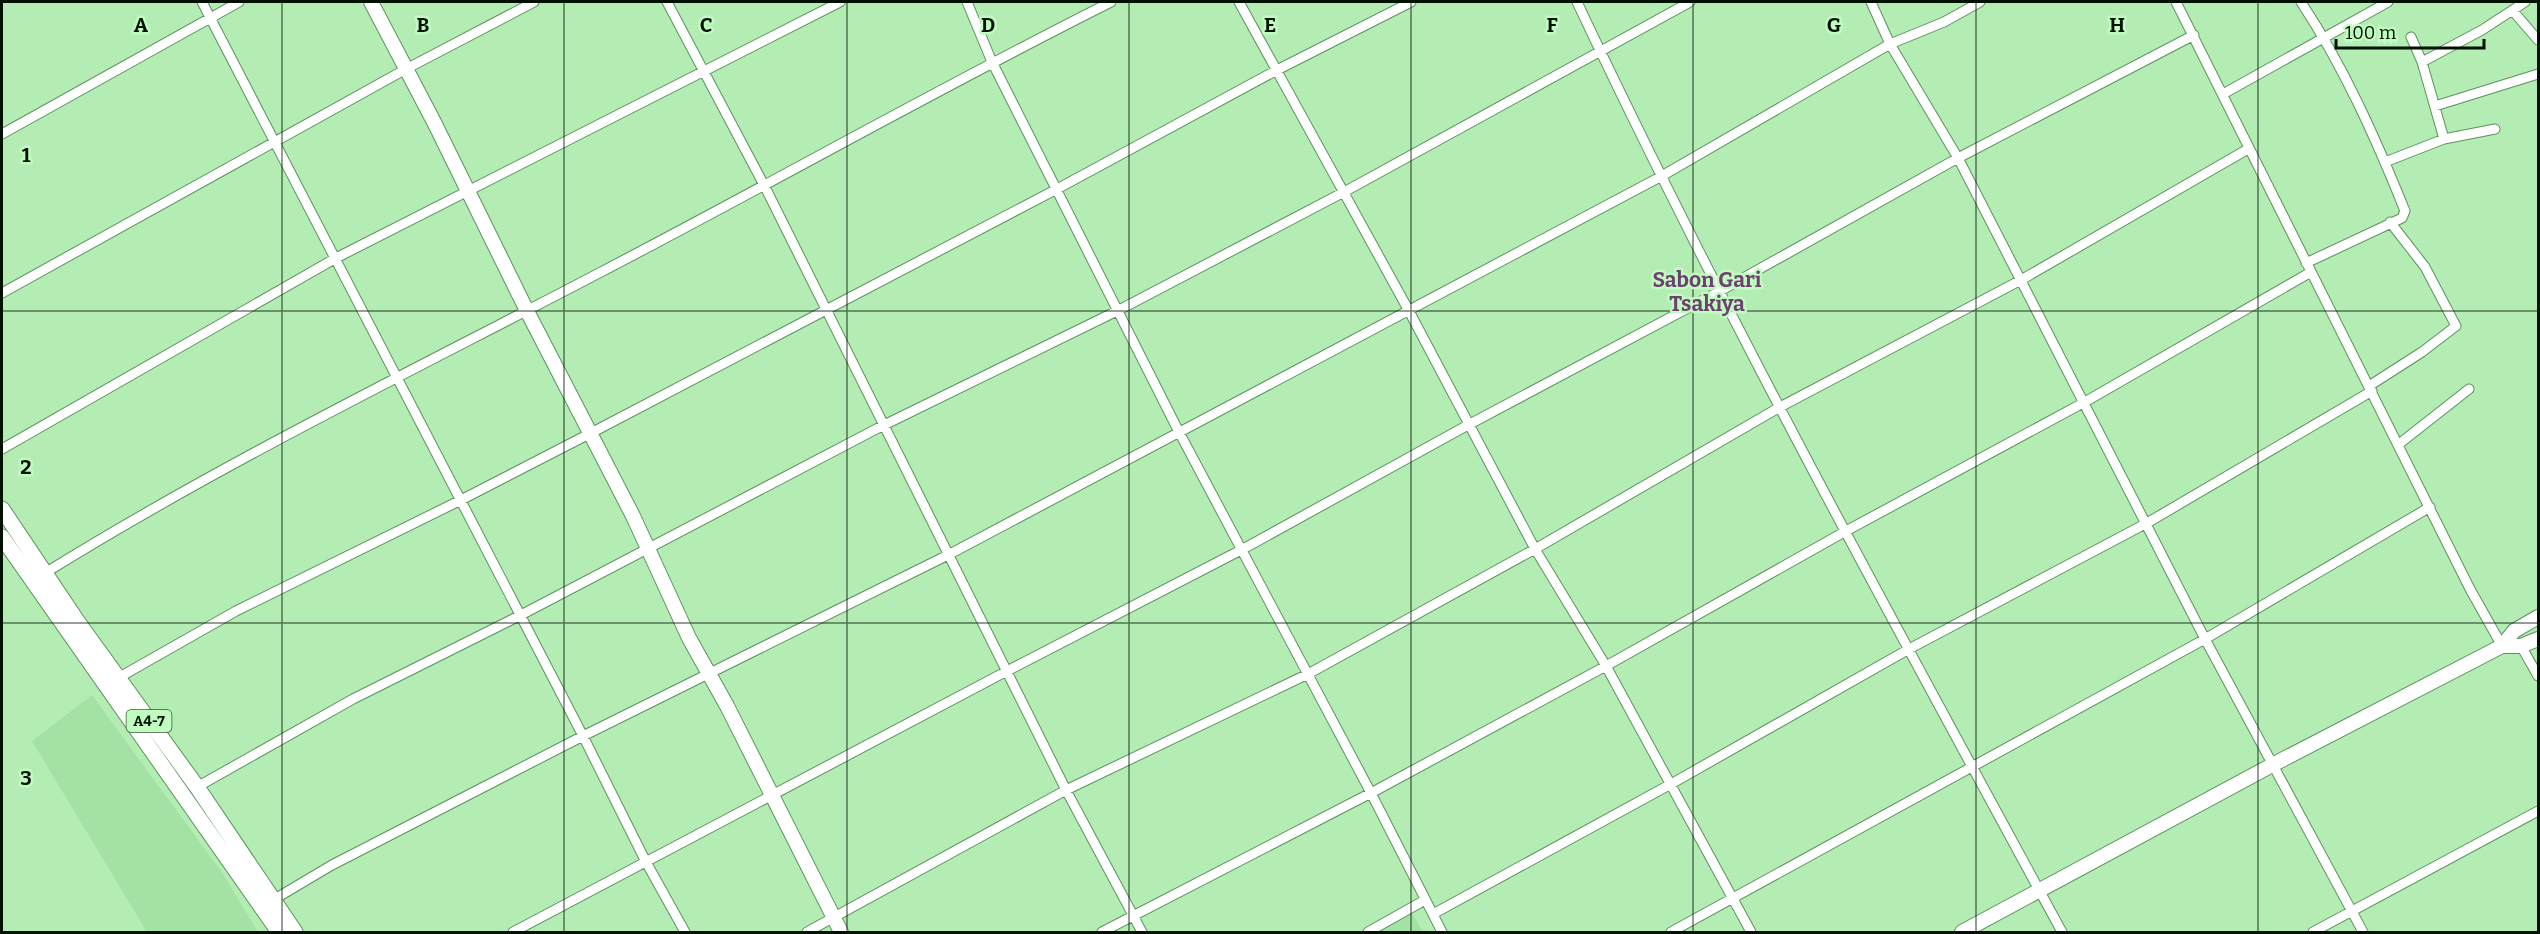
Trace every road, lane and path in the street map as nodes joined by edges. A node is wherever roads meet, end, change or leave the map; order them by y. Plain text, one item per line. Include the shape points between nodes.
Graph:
1 (202, 2) edge
2 (239, 2) edge
3 (370, 2) edge
4 (534, 2) edge
5 (667, 2) edge
6 (840, 2) edge
7 (967, 2) edge
8 (1111, 2) edge
9 (1239, 2) edge
10 (1411, 2) edge
11 (1577, 2) edge
12 (1690, 2) edge
13 (1871, 2) edge
14 (1980, 2) edge
15 (2176, 2) edge
16 (2301, 2) edge
17 (2388, 2) edge
18 (2525, 2) edge
19 (2513, 10) junction
20 (210, 17) junction
21 (2194, 36) junction
22 (2411, 37) dead end
23 (2325, 38) junction
24 (2538, 40) edge
25 (1890, 44) junction
26 (1600, 50) junction
27 (992, 62) junction
28 (2422, 62) junction
29 (406, 69) junction
30 (1277, 70) junction
31 (703, 73) junction
32 (2538, 74) edge
33 (2223, 94) junction
34 (2435, 106) junction
35 (2495, 129) dead end
36 (2, 134) edge
37 (2444, 139) junction
38 (276, 141) junction
39 (2248, 149) junction
40 (1958, 158) junction
41 (2385, 162) junction
42 (1660, 177) junction
43 (765, 187) junction
44 (468, 189) junction
45 (1057, 189) junction
46 (1344, 192) junction
47 (2390, 222) junction
48 (336, 258) junction
49 (2306, 263) junction
50 (2311, 272) junction
51 (2021, 280) junction
52 (1720, 291) junction
53 (2, 293) edge
54 (826, 308) junction
55 (1119, 310) junction
56 (527, 311) junction
57 (1409, 311) junction
58 (399, 378) junction
59 (2370, 389) junction
60 (2469, 389) dead end
61 (2083, 403) junction
62 (1780, 407) junction
63 (1468, 425) junction
64 (882, 426) junction
65 (1179, 432) junction
66 (591, 433) junction
67 (2399, 444) junction
68 (2, 449) edge
69 (459, 501) junction
70 (2430, 507) junction
71 (2, 509) edge
72 (2147, 523) junction
73 (1846, 531) junction
74 (2, 537) edge
75 (649, 549) junction
76 (1243, 549) junction
77 (1534, 549) junction
78 (948, 555) junction
79 (45, 573) junction
80 (519, 616) junction
81 (2538, 616) edge
82 (2205, 639) junction
83 (2538, 639) edge
84 (2502, 646) junction
85 (2521, 646) junction
86 (1909, 650) junction
87 (1606, 666) junction
88 (1007, 670) junction
89 (710, 673) junction
90 (1308, 674) junction
91 (2538, 676) edge
92 (118, 678) junction
93 (583, 736) junction
94 (2274, 764) junction
95 (1972, 765) junction
96 (1671, 784) junction
97 (197, 787) junction
98 (1066, 790) junction
99 (1371, 793) junction
100 (771, 796) junction
101 (2538, 811) edge
102 (646, 862) junction
103 (2039, 891) junction
104 (273, 900) junction
105 (1425, 900) junction
106 (1734, 900) junction
107 (2353, 912) junction
108 (1433, 914) junction
109 (1133, 917) junction
110 (834, 918) junction
111 (279, 933) edge
112 (295, 933) edge
113 (513, 933) edge
114 (685, 933) edge
115 (807, 933) edge
116 (841, 933) edge
117 (1102, 933) edge
118 (1142, 933) edge
119 (1368, 933) edge
120 (1442, 933) edge
121 (1671, 933) edge
122 (1751, 933) edge
123 (1962, 933) edge
124 (2062, 933) edge
125 (2313, 933) edge
126 (2363, 933) edge

1 - 20 street
2 - 20 street
3 - 29 main road
4 - 29 street
5 - 31 street
6 - 31 street
7 - 27 street
8 - 27 street
9 - 30 street
10 - 30 street
11 - 26 street
12 - 26 street
13 - 25 street
14 - 25 street
15 - 21 street
16 - 23 street
17 - 23 street
18 - 19 street
19 - 24 street
19 - 28 street via 2458,45
20 - 36 street
20 - 38 street
21 - 33 street
21 - 40 street
22 - 28 street
23 - 33 street
23 - 41 street
25 - 40 street
25 - 42 street
26 - 42 street
26 - 46 street
27 - 43 street
27 - 45 street
28 - 34 street
29 - 38 street
29 - 44 main road
30 - 45 street
30 - 46 street
31 - 43 street
31 - 44 street
32 - 34 street
33 - 39 street
34 - 37 street
35 - 37 street
37 - 41 street
38 - 48 street
38 - 53 street
39 - 49 street
39 - 51 street
40 - 51 street
40 - 52 street
41 - 47 street via 2405,211 2402,218
42 - 52 street
42 - 57 street
43 - 54 street
43 - 56 street
44 - 48 street
44 - 56 main road
45 - 54 street
45 - 55 street
46 - 55 street
46 - 57 street
47 - 49 street
47 - 59 street via 2425,267 2456,326
48 - 58 street
48 - 68 street
49 - 50 street
50 - 59 street
50 - 61 street
51 - 61 street
51 - 62 street
52 - 62 street
52 - 63 street
54 - 64 street
54 - 66 street
55 - 64 street
55 - 65 street
56 - 58 street
56 - 66 main road
57 - 63 street
57 - 65 street
58 - 69 street
58 - 79 street via 175,495
59 - 67 street
59 - 72 street
60 - 67 street
61 - 72 street
61 - 73 street
62 - 73 street
62 - 77 street
63 - 76 street
63 - 77 street
64 - 75 street
64 - 78 street
65 - 76 street
65 - 78 street
66 - 69 street
66 - 75 main road
67 - 70 street
69 - 80 street
69 - 92 street via 236,611
70 - 82 street
70 - 84 street
71 - 79 highway, A4-7
72 - 82 street
72 - 86 street
73 - 86 street
73 - 87 street
74 - 111 highway, A4-7
75 - 80 street
75 - 89 main road via 689,638
76 - 88 street
76 - 90 street
77 - 87 street
77 - 90 street
78 - 88 street
78 - 89 street
79 - 92 highway, A4-7
80 - 93 street
80 - 97 street via 353,699
81 - 84 main road via 2514,631
82 - 94 street
82 - 95 street
83 - 85 main road
84 - 85 main road
84 - 94 main road
85 - 91 street
86 - 95 street
86 - 96 street
87 - 96 street
87 - 99 street
88 - 98 street
88 - 100 street
89 - 93 street
89 - 100 main road
90 - 98 street
90 - 99 street
92 - 97 highway, A4-7
93 - 102 street
93 - 104 street via 332,865
94 - 103 main road
94 - 107 street
95 - 103 street
95 - 106 street
96 - 106 street
96 - 108 street
97 - 104 highway, A4-7
98 - 109 street
98 - 110 street
99 - 105 street
99 - 109 street
100 - 102 street
100 - 110 main road
101 - 107 street
102 - 113 street
102 - 114 street
103 - 123 main road
103 - 124 street
104 - 112 highway, A4-7
105 - 108 street
105 - 119 street
106 - 121 street
106 - 122 street
107 - 125 street
107 - 126 street
108 - 120 street
109 - 117 street
109 - 118 street
110 - 115 street
110 - 116 main road

